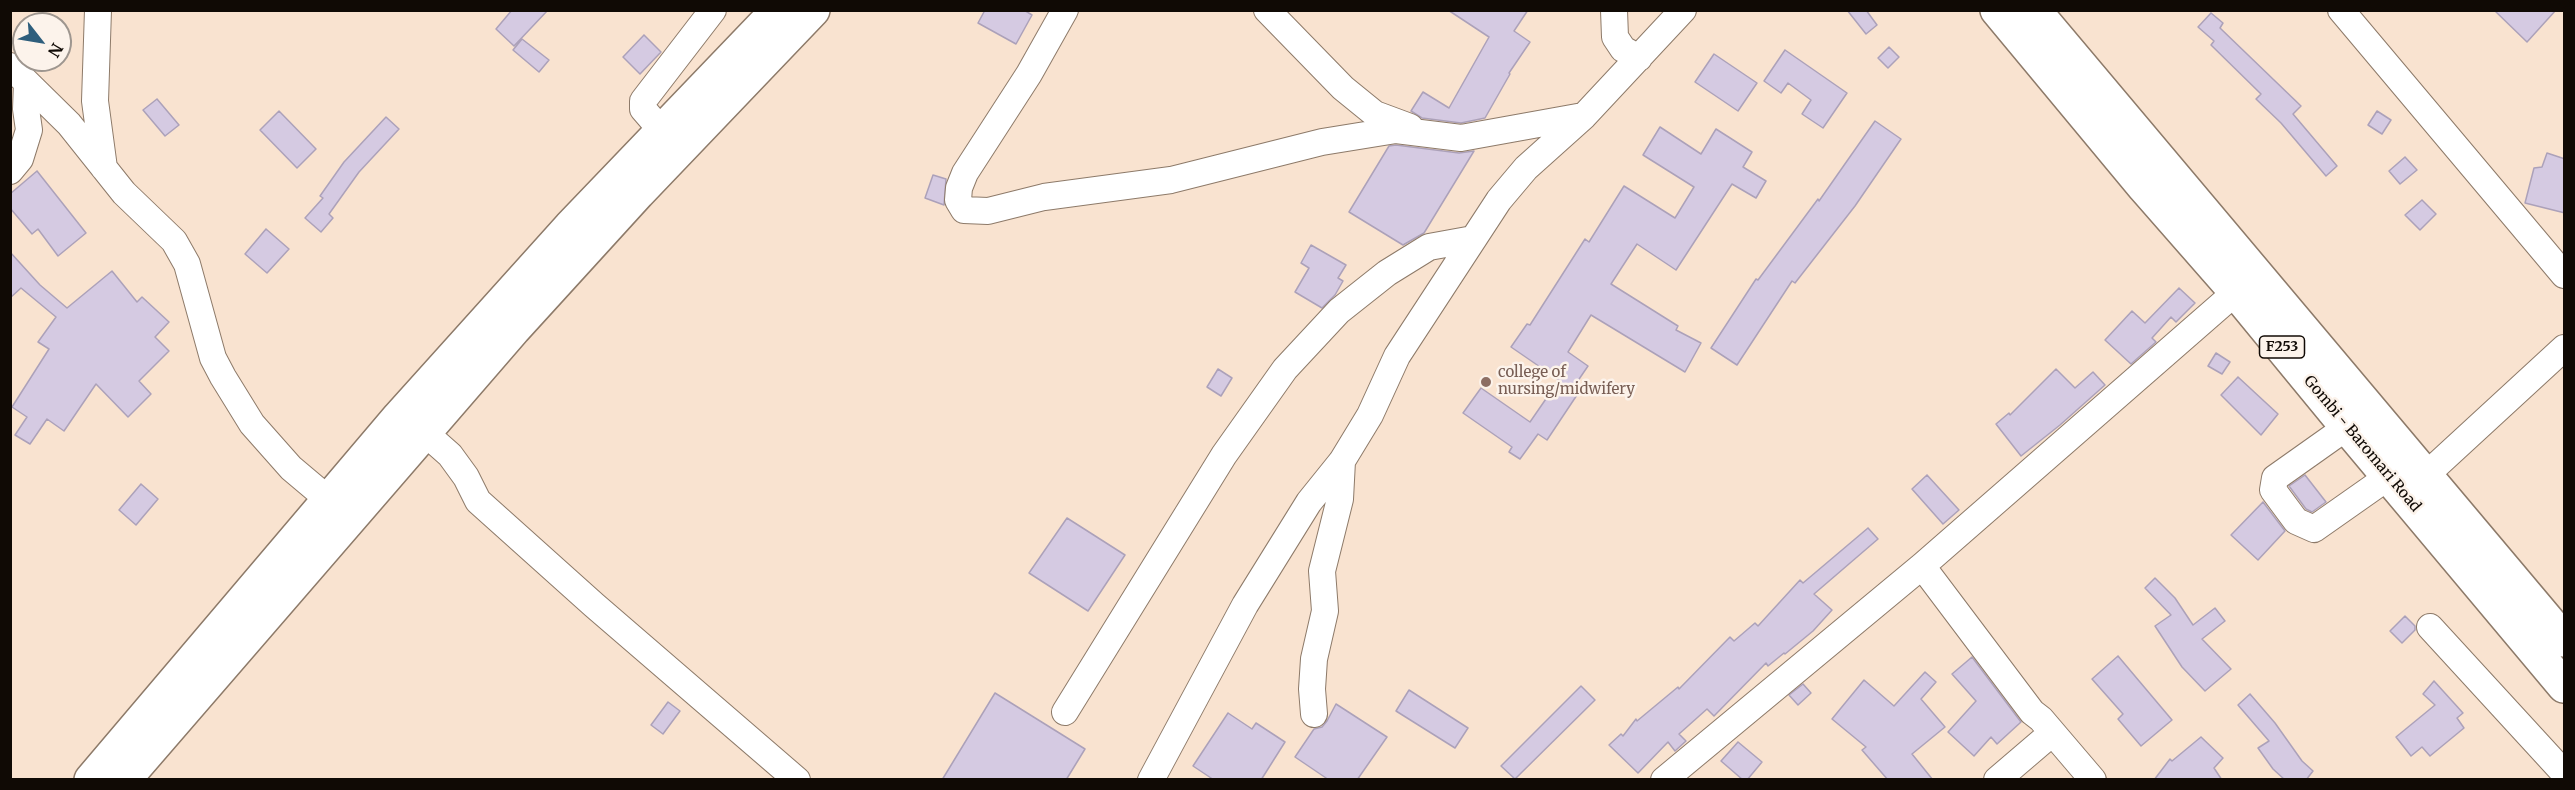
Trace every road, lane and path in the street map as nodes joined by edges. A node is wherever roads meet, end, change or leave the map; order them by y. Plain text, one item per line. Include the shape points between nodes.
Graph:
1 (99, 10) edge
2 (713, 10) edge
3 (778, 10) edge
4 (813, 10) edge
5 (1065, 10) edge
6 (1267, 10) edge
7 (1614, 10) edge
8 (1683, 10) edge
9 (1996, 10) edge
10 (2034, 10) edge
11 (2341, 10) edge
12 (1640, 58) junction
13 (19, 75) edge
14 (95, 101) junction
15 (1584, 116) junction
16 (662, 131) junction
17 (1427, 134) junction
18 (81, 139) junction
19 (104, 168) junction
20 (10, 171) edge
21 (1473, 239) junction
22 (2565, 275) edge
23 (2236, 292) junction
24 (2565, 348) edge
25 (2347, 427) junction
26 (424, 432) junction
27 (1342, 461) junction
28 (2426, 476) junction
29 (2388, 477) junction
30 (328, 500) junction
31 (1922, 566) junction
32 (2430, 627) dead end
33 (2565, 640) edge
34 (2565, 686) edge
35 (1065, 712) dead end
36 (1314, 714) dead end
37 (2052, 733) junction
38 (2565, 773) edge
39 (91, 780) edge
40 (124, 780) edge
41 (797, 780) edge
42 (1151, 780) edge
43 (1664, 780) edge
44 (1997, 780) edge
45 (2093, 780) edge

1 - 14 street
2 - 16 street via 643,101 643,109
3 - 16 main road
4 - 26 main road via 630,201
5 - 17 street via 965,173 958,200 964,210 988,211 1044,197 1170,180 1396,130
6 - 17 street via 1343,88 1375,114
7 - 12 street via 1615,37 1623,49
8 - 12 street
9 - 23 main road, Gombi - Baromari Road / F253
10 - 28 main road, Gombi - Baromari Road / F253
11 - 22 street
12 - 15 street
13 - 18 street
13 - 20 street via 29,130 20,159
14 - 18 street
14 - 19 street
15 - 17 street via 1461,138
15 - 21 street via 1526,168
16 - 30 main road via 562,235
18 - 19 street
19 - 30 street via 174,241 187,264 213,358 252,424 291,468
21 - 27 street via 1398,356 1370,415
21 - 35 street via 1429,247 1387,273 1339,311 1285,369 1224,455
23 - 25 main road, Gombi - Baromari Road / F253
23 - 31 street
24 - 28 street
25 - 29 main road, Gombi - Baromari Road / F253
25 - 29 street via 2275,478 2273,490 2296,521 2314,529
26 - 40 main road
26 - 41 street via 450,455 478,501
27 - 36 street via 1340,499 1322,571 1325,611 1314,659
27 - 42 street via 1309,502 1245,605
28 - 33 main road, Gombi - Baromari Road / F253
29 - 34 main road, Gombi - Baromari Road / F253
30 - 39 main road
31 - 37 street
31 - 43 street
32 - 38 street
37 - 44 street
37 - 45 street

